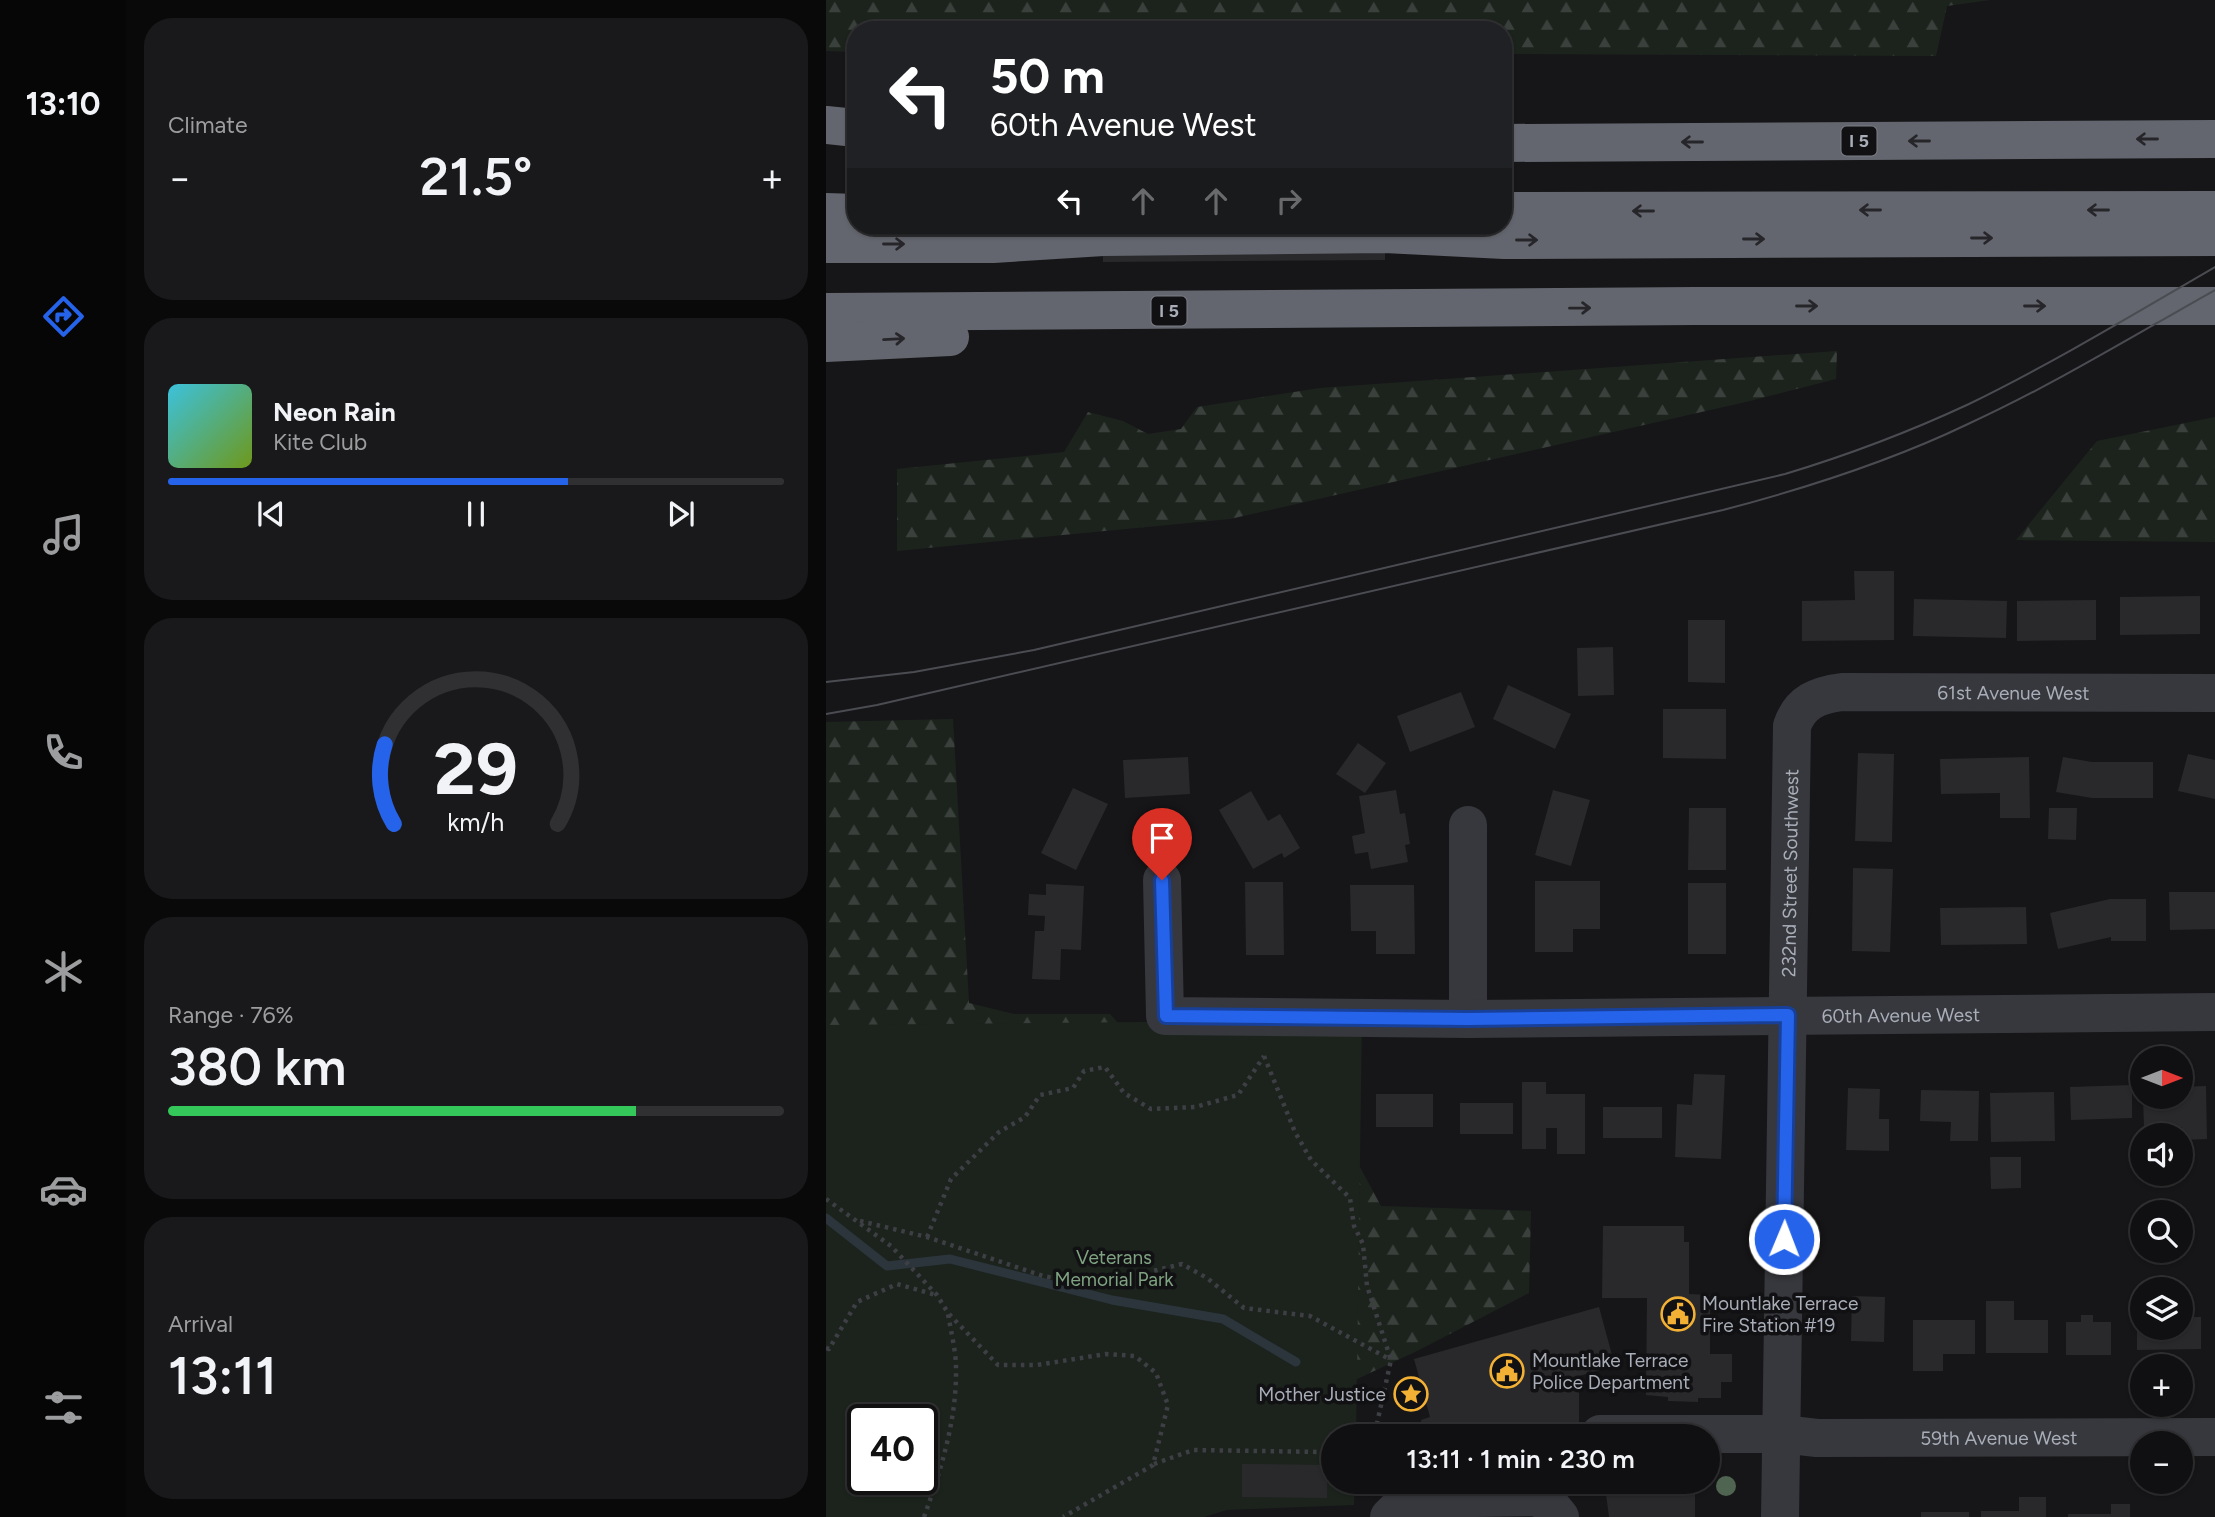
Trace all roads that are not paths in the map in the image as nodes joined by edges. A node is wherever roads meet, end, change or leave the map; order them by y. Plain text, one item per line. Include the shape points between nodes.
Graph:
1 (826, 125) edge
2 (847, 127) edge
3 (2215, 139) edge
4 (1512, 143) edge
5 (826, 147) edge
6 (847, 147) edge
7 (2215, 210) edge
8 (1512, 211) edge
9 (826, 212) edge
10 (847, 213) edge
11 (1282, 235) edge
12 (1393, 235) edge
13 (2215, 237) edge
14 (826, 244) edge
15 (2215, 306) edge
16 (1511, 309) junction
17 (826, 312) edge
18 (826, 343) edge
19 (2215, 693) edge
20 (1812, 699) joint
21 (1468, 824) dead end
22 (1162, 880) dead end
23 (2215, 1012) edge
24 (1788, 1015) junction
25 (1468, 1019) junction
26 (1720, 1434) edge
27 (1782, 1434) junction
28 (2215, 1437) edge
29 (1477, 1507) edge
30 (1389, 1517) edge
31 (1560, 1517) edge
32 (1780, 1517) edge

1 - 2 highway
3 -> 4 highway, I 5
5 - 6 highway
7 -> 8 highway
9 - 10 highway
14 -> 11 highway
12 -> 13 highway via 1504,240
16 -> 15 highway, I 5
16 - 17 highway, I 5
18 -> 16 highway
19 - 20 street, 61st Avenue West via 1842,692
20 - 24 street, 232nd Street Southwest via 1792,726
21 - 25 street
22 - 25 street, 60th Avenue West via 1166,1016
23 - 24 street, 60th Avenue West
24 - 25 street, 60th Avenue West
24 - 27 street, 232nd Street Southwest
26 - 27 street, 59th Avenue West
27 - 28 street, 59th Avenue West via 1817,1438
27 - 32 street, 232nd Street Southwest
29 - 30 street via 1415,1499
29 - 31 street via 1541,1498

